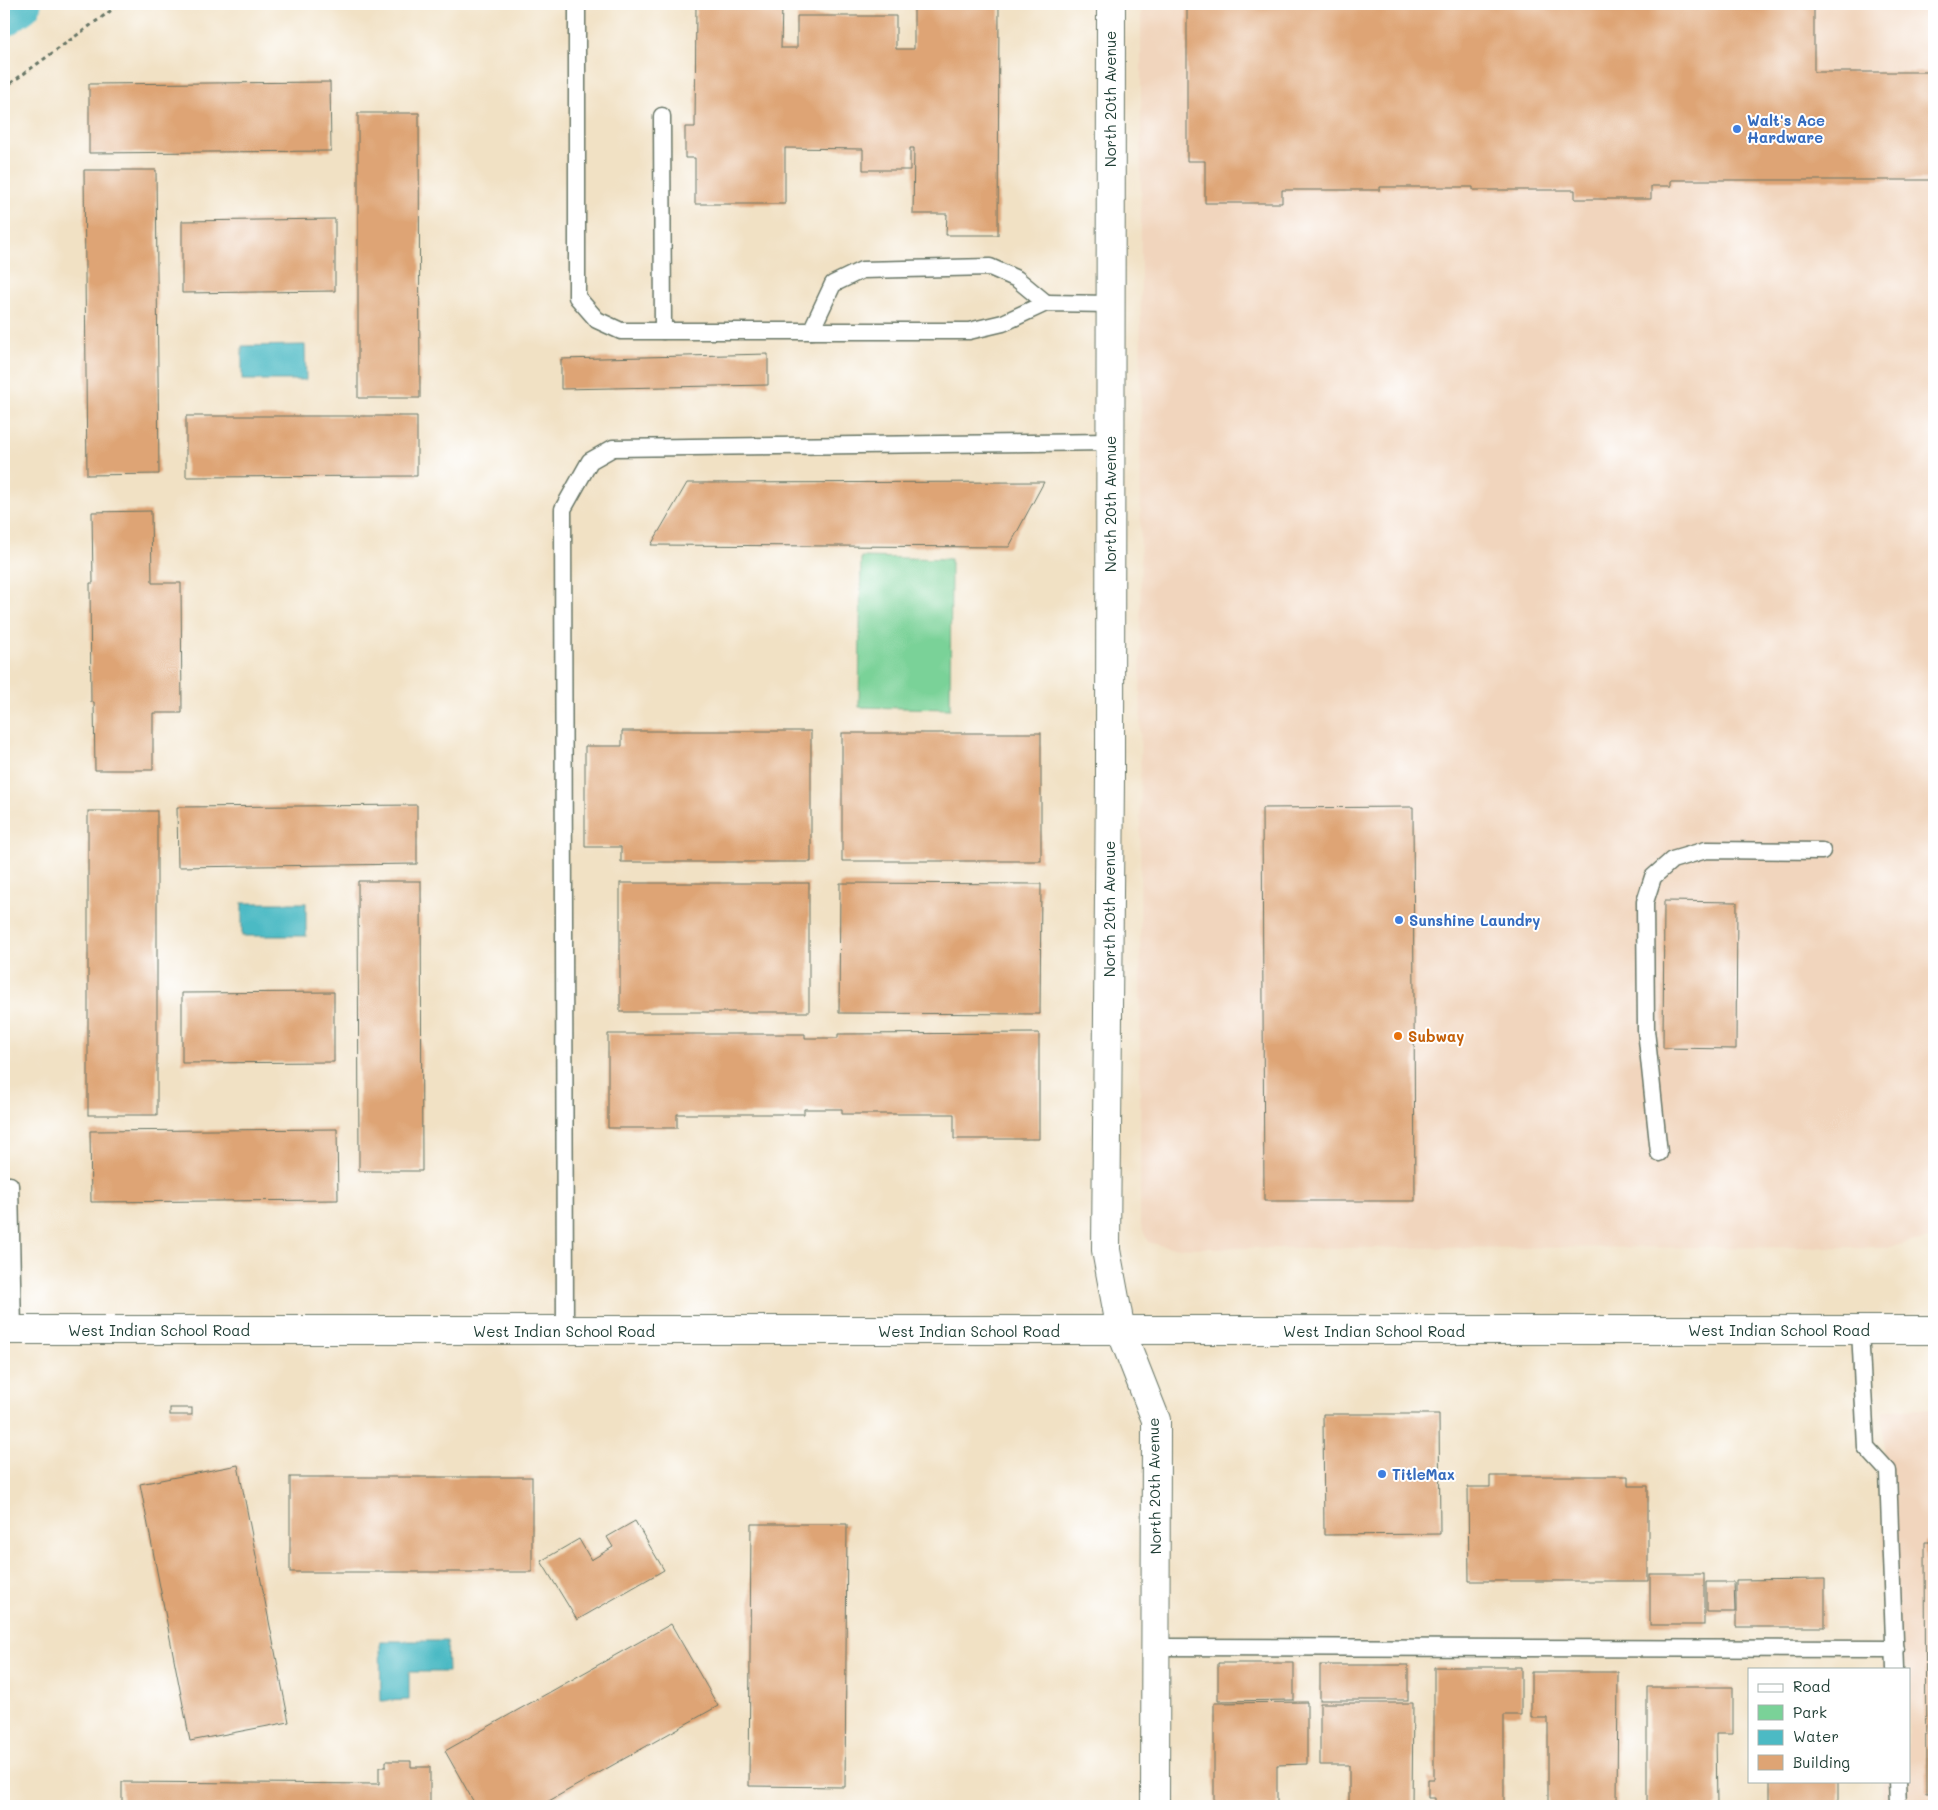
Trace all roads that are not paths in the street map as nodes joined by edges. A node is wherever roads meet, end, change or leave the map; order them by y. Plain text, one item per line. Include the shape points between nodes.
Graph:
1 (577, 4) edge
2 (1110, 4) edge
3 (662, 116) dead end
4 (1046, 303) junction
5 (1110, 304) junction
6 (663, 330) junction
7 (811, 331) junction
8 (1110, 442) junction
9 (1822, 852) dead end
10 (1659, 1153) dead end
11 (4, 1185) edge
12 (9, 1330) edge
13 (1860, 1330) junction
14 (1934, 1330) edge
15 (565, 1331) junction
16 (1122, 1331) junction
17 (1156, 1646) junction
18 (1895, 1649) junction
19 (1895, 1668) edge
20 (1897, 1782) edge
21 (1155, 1806) edge
22 (1898, 1806) edge

1 - 6 lane via 577,297 597,320 620,330
2 - 5 main road, North 20th Avenue
3 - 6 lane
4 - 5 lane
4 - 7 lane via 1003,323 969,330
4 - 7 lane via 1018,279 990,267 862,270 833,284
5 - 8 main road, North 20th Avenue
6 - 7 lane
8 - 15 lane via 613,448 590,461 563,509
8 - 16 main road, North 20th Avenue via 1106,1250
9 - 10 lane via 1706,850 1672,860 1653,877 1645,902 1646,1030
11 - 12 lane via 10,1185
12 - 15 main road, West Indian School Road
13 - 14 main road, West Indian School Road
13 - 16 main road, West Indian School Road
13 - 18 lane via 1866,1447 1888,1471
15 - 16 main road, West Indian School Road
16 - 17 main road, North 20th Avenue via 1156,1420
17 - 18 lane
17 - 21 main road, North 20th Avenue
18 - 19 lane
20 - 22 lane

